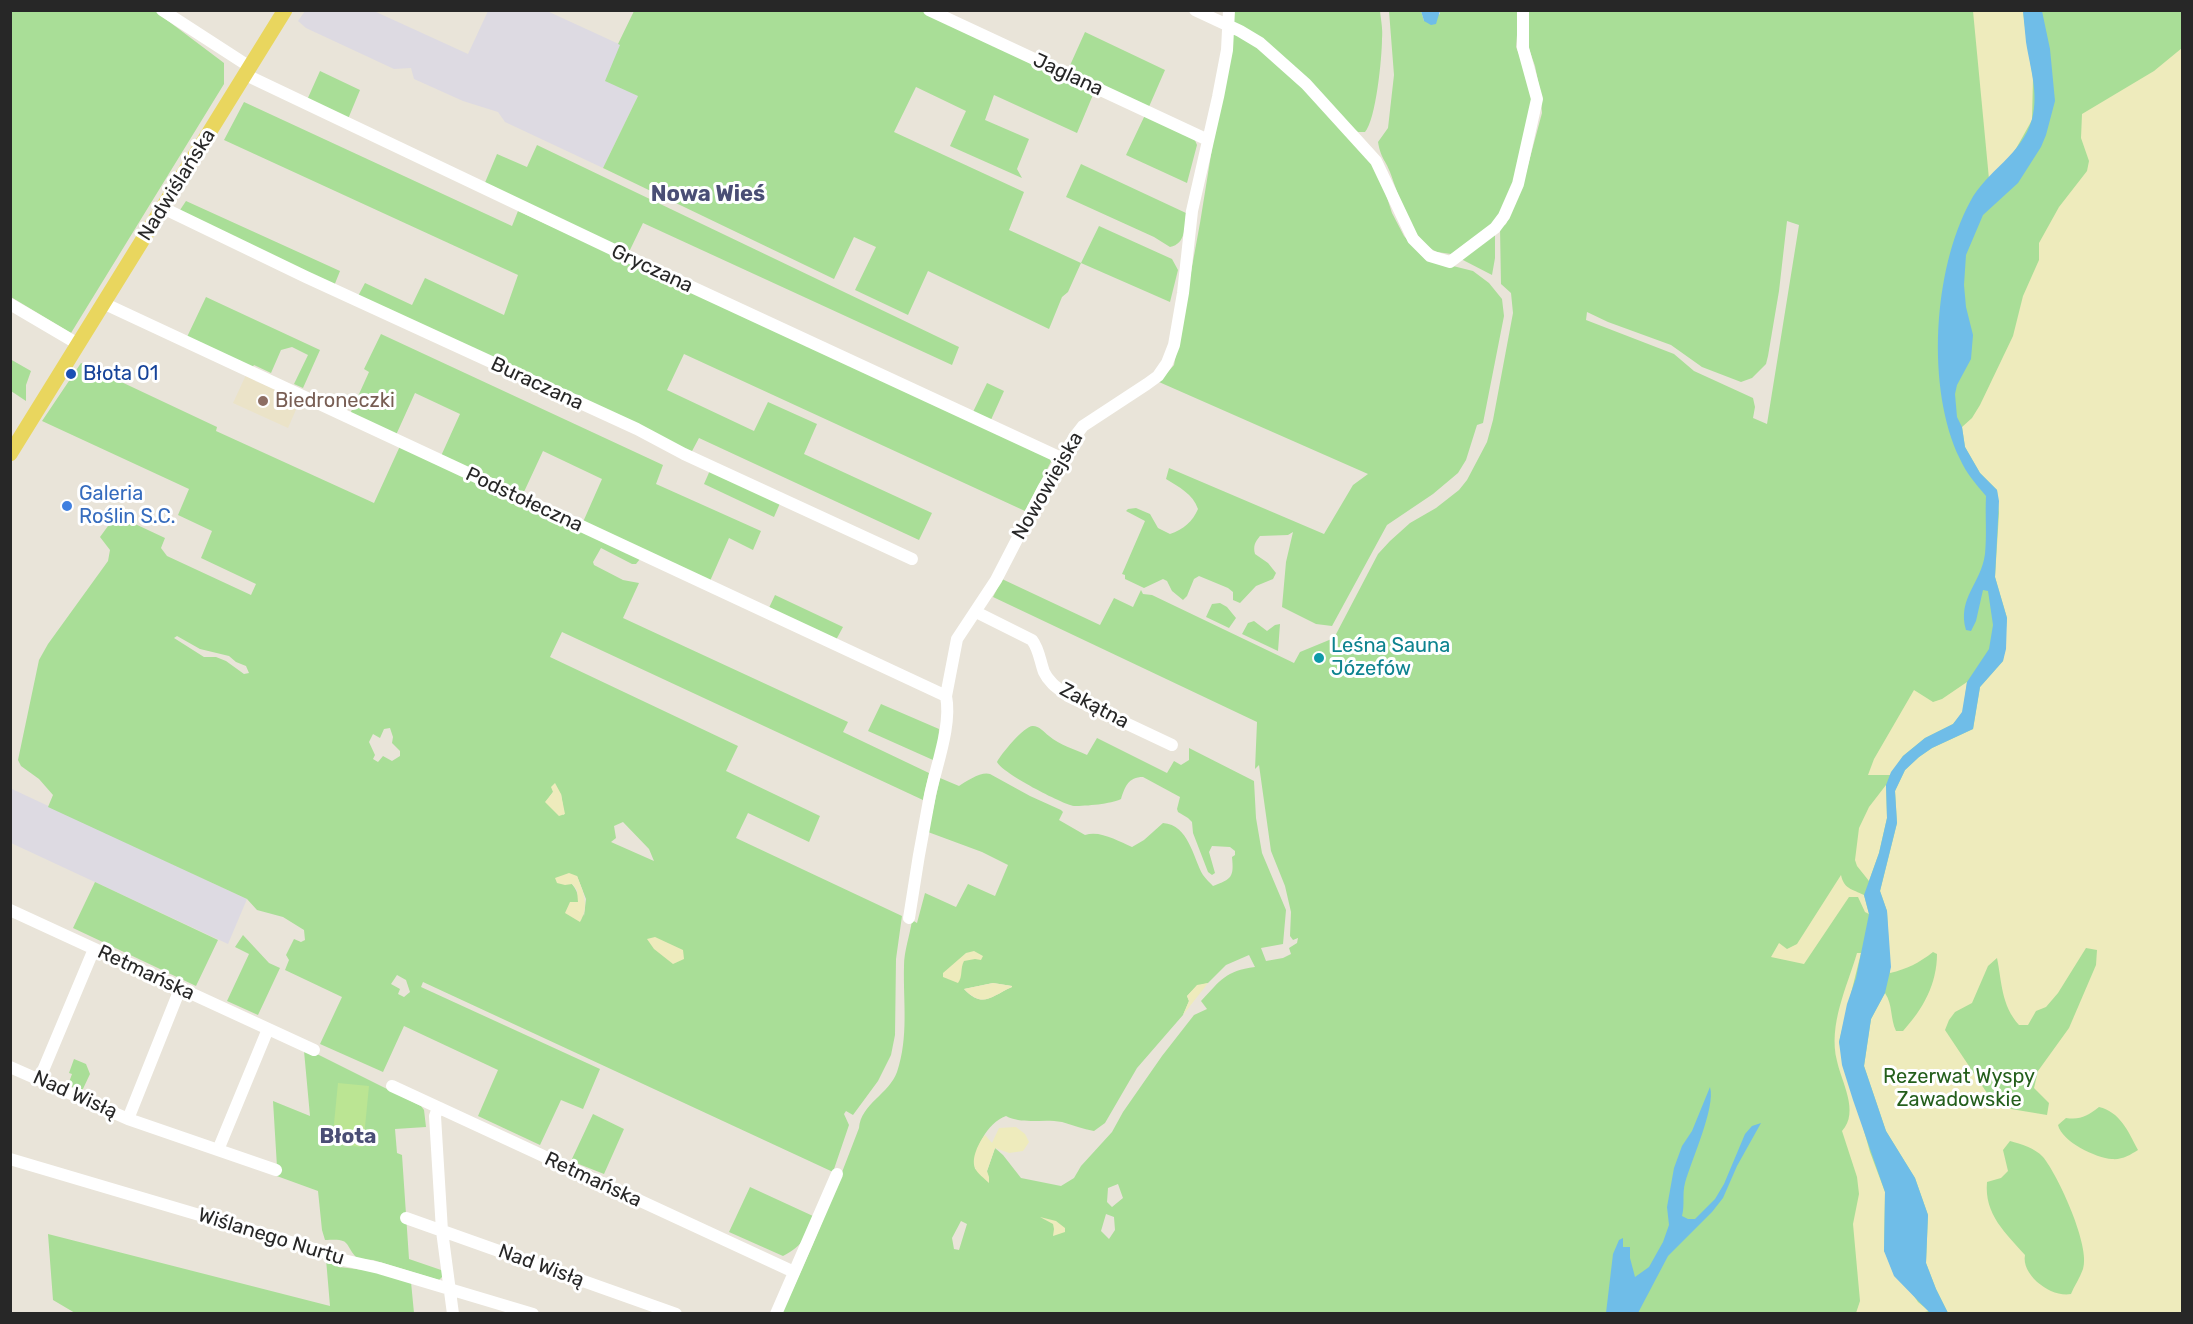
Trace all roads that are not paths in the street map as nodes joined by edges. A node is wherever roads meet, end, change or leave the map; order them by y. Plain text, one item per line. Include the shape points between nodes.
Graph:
1 (162, 10) edge
2 (928, 10) edge
3 (1195, 10) edge
4 (1229, 10) edge
5 (1523, 10) edge
6 (278, 13) edge
7 (1227, 26) junction
8 (248, 71) junction
9 (1208, 140) junction
10 (163, 208) junction
11 (104, 303) junction
12 (10, 304) edge
13 (78, 344) junction
14 (10, 454) edge
15 (1061, 458) junction
16 (912, 559) dead end
17 (976, 612) junction
18 (945, 696) junction
19 (1172, 745) dead end
20 (10, 910) edge
21 (909, 918) dead end
22 (94, 949) junction
23 (180, 989) junction
24 (268, 1029) junction
25 (314, 1050) dead end
26 (10, 1067) edge
27 (39, 1080) junction
28 (392, 1086) dead end
29 (438, 1108) junction
30 (128, 1119) junction
31 (218, 1150) junction
32 (10, 1159) edge
33 (276, 1170) dead end
34 (837, 1174) dead end
35 (406, 1218) dead end
36 (442, 1231) junction
37 (794, 1272) junction
38 (450, 1289) junction
39 (453, 1314) edge
40 (533, 1314) edge
41 (675, 1314) edge
42 (776, 1314) edge

1 - 8 street, Gryczana
2 - 9 street, Jaglana
3 - 7 street
4 - 7 street, Nowowiejska
5 - 7 street via 1524,48 1537,99 1518,184 1495,228 1450,262 1430,256 1413,239 1376,161 1306,84 1260,43
6 - 8 main road, Nadwiślańska
7 - 9 street, Nowowiejska via 1227,51
8 - 10 main road, Nadwiślańska
8 - 15 street, Gryczana via 694,288
9 - 15 street, Nowowiejska via 1192,212 1174,345 1167,363 1140,390 1083,426
10 - 11 main road, Nadwiślańska
10 - 16 street, Buraczana
11 - 13 main road, Nadwiślańska
11 - 18 street, Podstołeczna
12 - 13 street
13 - 14 main road, Nadwiślańska
15 - 17 street, Nowowiejska
17 - 18 street, Nowowiejska via 957,639
17 - 19 street, Zakątna via 1032,640 1045,674 1068,696
18 - 21 street, Nowowiejska via 946,721
20 - 22 street, Retmańska
22 - 23 street, Retmańska
22 - 27 street
23 - 24 street, Retmańska
23 - 30 street
24 - 25 street, Retmańska
24 - 31 street
26 - 27 street, Nad Wisłą
27 - 30 street, Nad Wisłą
28 - 29 street, Retmańska
29 - 36 street via 435,1116
29 - 37 street, Retmańska
30 - 31 street, Nad Wisłą
31 - 33 street, Nad Wisłą
32 - 38 street, Wiślanego Nurtu
34 - 37 street
35 - 36 street, Nad Wisłą
36 - 38 street
36 - 41 street, Nad Wisłą
37 - 42 street
38 - 39 street
38 - 40 street, Wiślanego Nurtu

